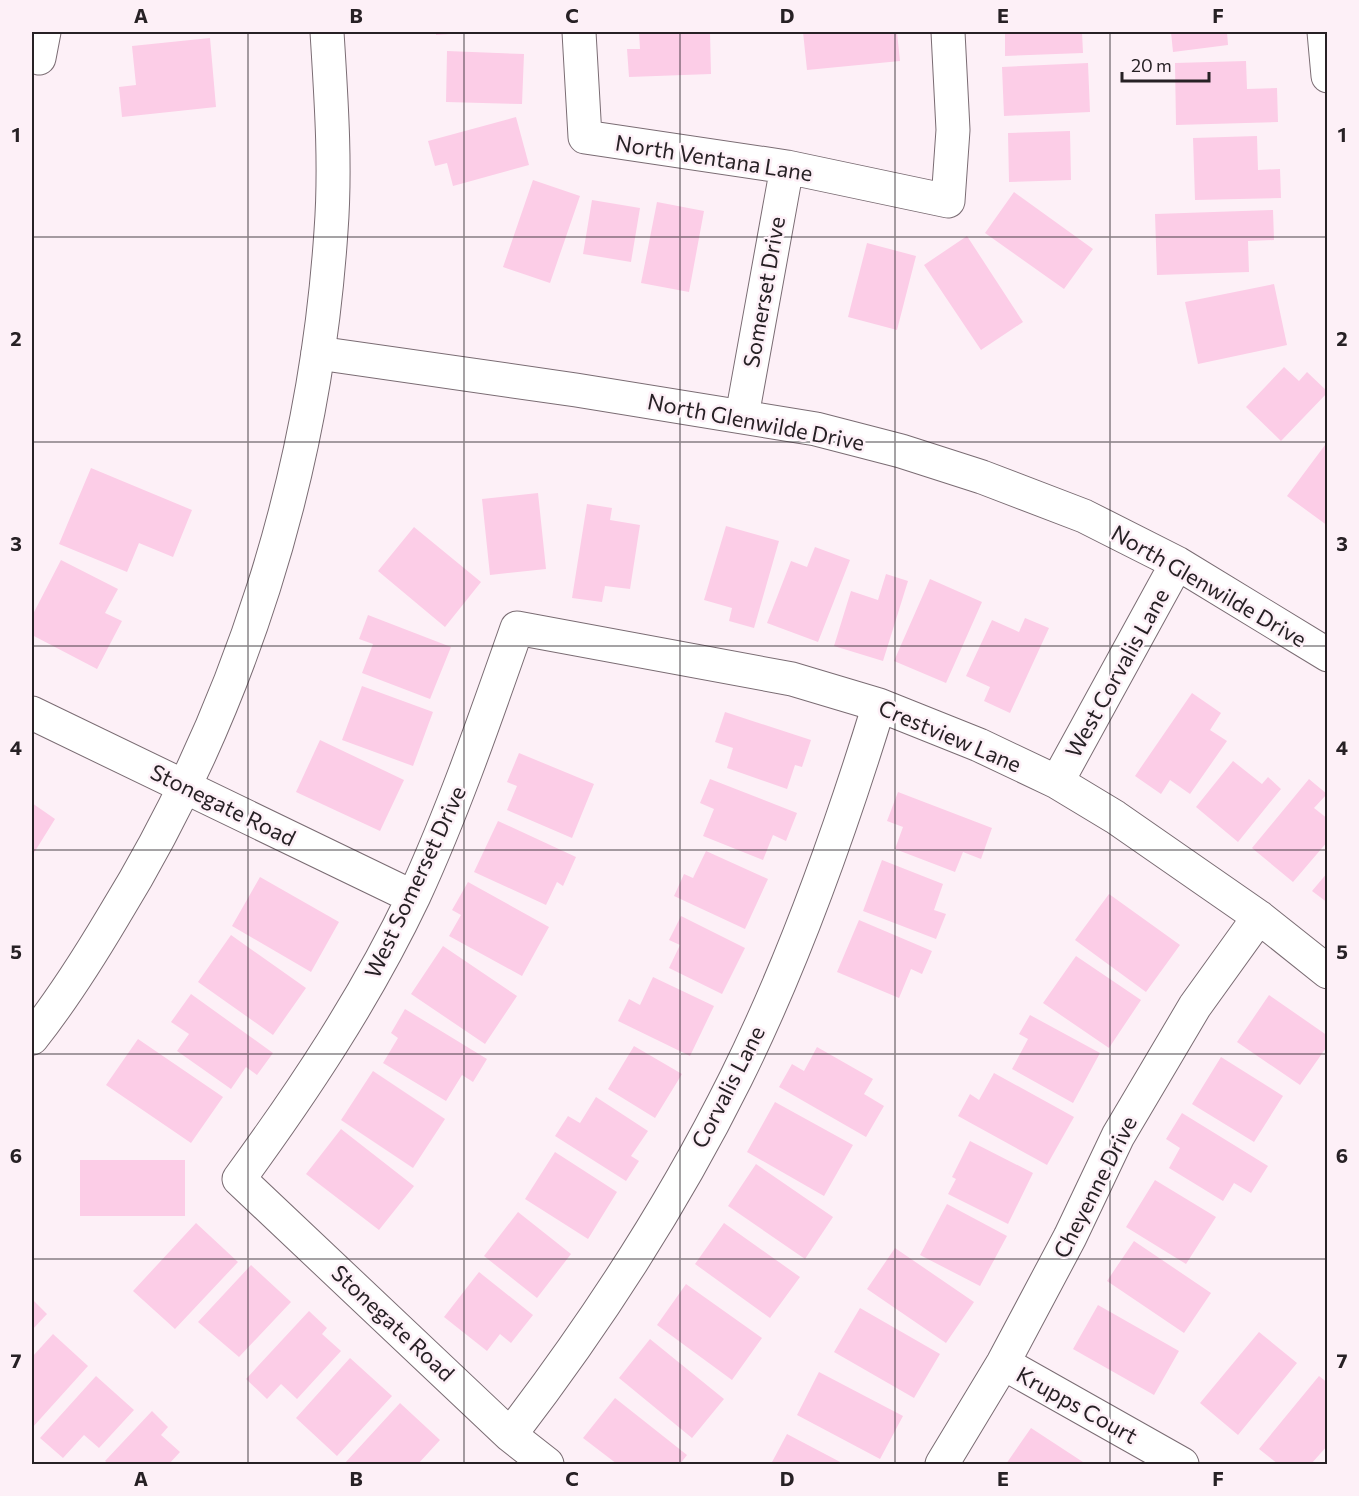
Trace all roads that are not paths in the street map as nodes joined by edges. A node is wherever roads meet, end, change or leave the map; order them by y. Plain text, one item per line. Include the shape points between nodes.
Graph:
1 (327, 32) edge
2 (579, 32) edge
3 (948, 32) edge
4 (1324, 32) edge
5 (1328, 76) edge
6 (787, 167) junction
7 (318, 353) junction
8 (742, 416) junction
9 (1177, 563) junction
10 (517, 628) joint
11 (1327, 653) edge
12 (879, 705) junction
13 (32, 713) edge
14 (1057, 782) junction
15 (186, 787) junction
16 (413, 897) junction
17 (1259, 917) junction
18 (1328, 972) edge
19 (32, 1038) edge
20 (239, 1179) joint
21 (1004, 1363) junction
22 (510, 1435) junction
23 (548, 1464) edge
24 (942, 1464) edge
25 (1182, 1464) edge

1 - 7 street via 332,229
2 - 6 street, North Ventana Lane via 585,137
3 - 6 street, North Ventana Lane via 953,130 948,201
4 - 5 street
6 - 8 street, Somerset Drive
7 - 8 street, North Glenwilde Drive
7 - 15 street via 297,465 267,580
8 - 9 street, North Glenwilde Drive via 816,429 982,477 1084,516
9 - 11 street, North Glenwilde Drive
9 - 14 street, West Corvalis Lane
10 - 12 street, Crestview Lane via 792,680
10 - 16 street, West Somerset Drive via 468,769
12 - 14 street, Crestview Lane
12 - 22 street, Corvalis Lane via 847,810 801,930 736,1078 652,1230 571,1355
13 - 15 street, Stonegate Road
14 - 17 street, Crestview Lane via 1124,823
15 - 16 street, Stonegate Road
15 - 19 street via 144,867
16 - 20 street, West Somerset Drive via 359,999 298,1099
17 - 18 street, Crestview Lane
17 - 21 street, Cheyenne Drive via 1195,1006 1118,1136 1071,1238
20 - 22 street, Stonegate Road
21 - 24 street, Cheyenne Drive
21 - 25 street, Krupps Court
22 - 23 street, Stonegate Road

